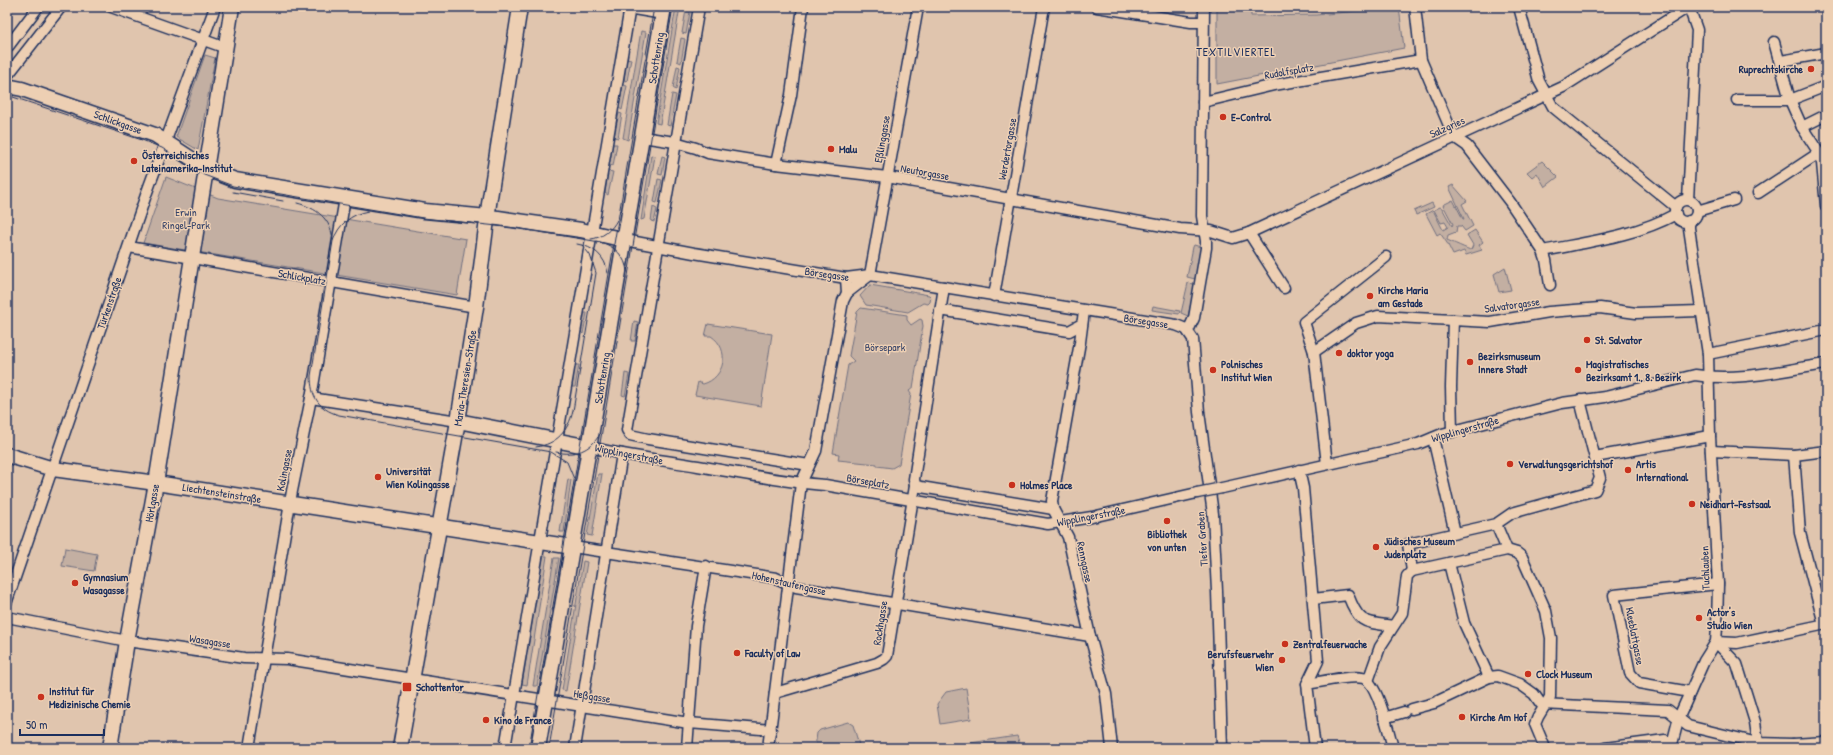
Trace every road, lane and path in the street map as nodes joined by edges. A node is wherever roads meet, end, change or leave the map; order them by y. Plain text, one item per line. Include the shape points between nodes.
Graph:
1 (38, 7) edge
2 (61, 7) edge
3 (111, 7) edge
4 (215, 7) edge
5 (232, 7) edge
6 (520, 7) edge
7 (627, 7) edge
8 (699, 7) edge
9 (803, 7) edge
10 (918, 7) edge
11 (1044, 7) edge
12 (1097, 7) edge
13 (1204, 7) edge
14 (1415, 7) edge
15 (1519, 7) edge
16 (1689, 7) edge
17 (663, 11) edge
18 (1204, 22) junction
19 (202, 40) junction
20 (1774, 42) dead end
21 (7, 48) edge
22 (226, 48) junction
23 (1826, 53) edge
24 (1421, 60) junction
25 (1781, 61) junction
26 (10, 72) edge
27 (7, 86) edge
28 (1826, 86) edge
29 (1546, 95) junction
30 (1736, 100) dead end
31 (1790, 100) junction
32 (1203, 102) junction
33 (1826, 116) edge
34 (1802, 127) junction
35 (642, 137) junction
36 (1454, 137) junction
37 (165, 142) junction
38 (675, 142) junction
39 (1819, 153) junction
40 (1824, 163) edge
41 (776, 164) junction
42 (207, 169) junction
43 (887, 177) junction
44 (1758, 193) dead end
45 (345, 198) junction
46 (1010, 200) junction
47 (1688, 200) junction
48 (1734, 200) dead end
49 (1826, 204) edge
50 (1676, 210) junction
51 (1697, 211) junction
52 (488, 216) junction
53 (1689, 221) junction
54 (1205, 231) junction
55 (592, 232) junction
56 (1249, 233) junction
57 (625, 240) junction
58 (657, 246) junction
59 (129, 247) junction
60 (1543, 251) junction
61 (1386, 257) dead end
62 (192, 258) junction
63 (870, 274) junction
64 (846, 278) junction
65 (330, 282) junction
66 (1550, 285) dead end
67 (944, 287) junction
68 (1284, 288) dead end
69 (847, 293) junction
70 (994, 296) junction
71 (476, 308) junction
72 (940, 310) junction
73 (1084, 311) junction
74 (1700, 311) junction
75 (1453, 320) junction
76 (1082, 324) junction
77 (1826, 330) edge
78 (1188, 331) junction
79 (1314, 352) junction
80 (1708, 354) junction
81 (1826, 364) edge
82 (1709, 377) junction
83 (311, 398) junction
84 (1580, 400) junction
85 (458, 421) junction
86 (1452, 432) junction
87 (1710, 436) junction
88 (1433, 438) junction
89 (558, 440) junction
90 (590, 447) junction
91 (1711, 451) junction
92 (1826, 451) edge
93 (622, 454) junction
94 (7, 455) edge
95 (1794, 455) junction
96 (1595, 457) junction
97 (1328, 464) junction
98 (809, 465) junction
99 (53, 470) junction
100 (1299, 470) junction
101 (156, 483) junction
102 (800, 483) junction
103 (915, 486) junction
104 (912, 501) junction
105 (290, 504) junction
106 (1053, 509) junction
107 (1059, 523) junction
108 (1496, 524) junction
109 (439, 527) junction
110 (1455, 534) junction
111 (540, 543) junction
112 (573, 547) junction
113 (1507, 550) junction
114 (606, 552) junction
115 (1449, 563) junction
116 (706, 566) junction
117 (1412, 571) junction
118 (789, 584) junction
119 (1718, 584) junction
120 (1313, 599) junction
121 (7, 601) edge
122 (895, 603) junction
123 (7, 617) edge
124 (1825, 624) edge
125 (1394, 626) junction
126 (1090, 636) junction
127 (127, 641) junction
128 (1716, 642) junction
129 (264, 658) junction
130 (1489, 676) junction
131 (412, 678) junction
132 (1368, 681) junction
133 (1307, 684) junction
134 (1690, 692) junction
135 (775, 693) junction
136 (513, 696) junction
137 (547, 701) junction
138 (1547, 704) junction
139 (582, 706) junction
140 (1679, 717) junction
141 (1384, 718) junction
142 (689, 723) junction
143 (770, 730) junction
144 (1826, 742) edge
145 (1758, 743) junction
146 (1668, 744) edge
147 (1746, 744) edge
148 (1797, 746) edge
149 (110, 748) edge
150 (249, 748) edge
151 (400, 748) edge
152 (505, 748) edge
153 (538, 748) edge
154 (575, 748) edge
155 (687, 748) edge
156 (768, 748) edge
157 (1112, 748) edge
158 (1222, 748) edge
159 (1315, 748) edge
160 (1393, 748) edge
161 (1544, 748) edge
162 (1605, 748) edge

1 - 21 street
2 - 26 street
3 - 19 street
4 - 19 street, Türkenstraße
5 - 22 main road
6 - 52 main road, Maria-Theresien-Straße
7 - 17 street
7 - 55 street
8 - 38 street
9 - 41 street via 791,95
10 - 43 street, Eßlinggasse
11 - 46 street, Werdertorgasse
12 - 18 street
13 - 18 street
14 - 24 street
15 - 29 street via 1539,81
16 - 29 street, Salzgries via 1563,87
16 - 47 street via 1697,30
17 - 35 main road, Schottenring
18 - 32 street
19 - 22 street
19 - 37 street, Türkenstraße
20 - 25 street
22 - 42 main road
23 - 25 street
24 - 32 street, Rudolfsplatz via 1274,85
24 - 36 street
25 - 31 street
27 - 37 main road, Schlickgasse via 155,135
28 - 31 street
29 - 36 street, Salzgries
29 - 50 street via 1553,107
30 - 31 street
31 - 34 street
32 - 54 street via 1202,216
33 - 34 street
34 - 39 street
35 - 38 street, Neutorgasse
35 - 57 main road, Schottenring
36 - 56 street, Salzgries
36 - 60 street via 1466,146 1510,202
37 - 42 main road, Schlickgasse
37 - 59 street, Türkenstraße
38 - 41 street, Neutorgasse via 708,153
38 - 58 street
39 - 40 street
39 - 44 street
40 - 49 street
41 - 43 street, Neutorgasse
42 - 45 main road via 235,180
42 - 62 main road
43 - 46 street, Neutorgasse
43 - 63 street, Eßlinggasse
45 - 52 main road via 425,211
45 - 65 street, Kolingasse
46 - 54 street, Neutorgasse
46 - 70 street, Werdertorgasse
47 - 50 street via 1680,202
47 - 51 street via 1694,204
48 - 51 street
50 - 53 street via 1680,220
50 - 60 street via 1659,223 1618,235
51 - 53 street
52 - 55 main road, Börsegasse
52 - 71 main road, Maria-Theresien-Straße
53 - 74 street, Tuchlauben
54 - 56 street, Salzgries via 1233,238
54 - 78 street via 1206,248 1196,310
55 - 57 main road, Börsegasse
55 - 89 street
56 - 68 street
57 - 58 street, Börsegasse
57 - 90 main road, Schottenring
58 - 64 street, Börsegasse
58 - 98 street, Wipplingerstraße via 627,430 630,435
59 - 62 street, Schlickplatz
59 - 99 street, Türkenstraße
60 - 66 street
61 - 79 street via 1304,322
62 - 65 street, Schlickplatz
62 - 101 main road, Hörlgasse
63 - 64 street, Börsegasse
63 - 67 street, Börsegasse
63 - 69 street
64 - 69 street
65 - 71 street, Schlickplatz
65 - 83 street, Kolingasse
67 - 70 street, Börsegasse
67 - 72 street
69 - 98 street via 843,301 816,451
70 - 73 street, Börsegasse
71 - 85 main road, Maria-Theresien-Straße
72 - 76 street via 1069,331
72 - 103 street
73 - 76 street, Renngasse
73 - 78 street, Börsegasse via 1176,325
74 - 75 street, Salvatorgasse via 1636,313 1600,308 1549,312 1490,322
74 - 80 street, Tuchlauben
75 - 79 street, Salvatorgasse via 1371,317 1356,323
75 - 86 street
76 - 106 street, Renngasse via 1052,500
77 - 80 street
78 - 158 street, Tiefer Graben via 1193,342 1199,412 1213,514
79 - 97 street
80 - 82 street, Tuchlauben
81 - 82 street, Wipplingerstraße via 1730,378
82 - 84 street, Wipplingerstraße via 1695,375 1605,397
82 - 87 street, Tuchlauben
83 - 85 street
83 - 105 street, Kolingasse
84 - 86 street, Wipplingerstraße
84 - 96 street
85 - 89 main road, Wipplingerstraße
85 - 109 main road, Maria-Theresien-Straße
86 - 88 street, Wipplingerstraße
87 - 91 street, Tuchlauben
87 - 96 street
88 - 97 street, Wipplingerstraße via 1418,444
88 - 110 street
89 - 90 main road, Wipplingerstraße
89 - 111 street
90 - 93 street, Wipplingerstraße
90 - 112 main road, Schottenring
91 - 95 street
91 - 119 street, Tuchlauben
92 - 95 street
93 - 102 street, Wipplingerstraße
93 - 114 street
94 - 99 main road, Liechtensteinstraße
95 - 124 street via 1800,533
96 - 108 street via 1600,478 1595,490 1512,513
97 - 100 street, Wipplingerstraße
98 - 102 street
99 - 101 main road, Liechtensteinstraße
99 - 121 street, Türkenstraße
100 - 107 street, Wipplingerstraße, bridge
100 - 120 street via 1303,488
101 - 105 main road, Liechtensteinstraße
101 - 127 main road, Hörlgasse
102 - 104 street, Börseplatz
102 - 118 street
103 - 104 street
103 - 106 street, Wipplingerstraße
104 - 107 street, Wipplingerstraße via 1048,524
104 - 122 street, Rockhgasse
105 - 109 main road, Liechtensteinstraße
105 - 129 street, Kolingasse
106 - 107 street, Renngasse
107 - 126 street, Renngasse via 1068,537
108 - 110 street
108 - 113 street
109 - 111 main road, Hohenstaufengasse
109 - 131 main road, Maria-Theresien-Straße
110 - 117 street via 1408,544
111 - 112 main road, Hohenstaufengasse
111 - 136 street
112 - 114 street, Hohenstaufengasse
112 - 137 main road, Schottenring
113 - 115 street
113 - 138 street via 1522,557 1546,611 1551,638 1550,697
114 - 116 street, Hohenstaufengasse
114 - 139 street
115 - 117 street
115 - 130 street via 1464,624
116 - 118 street, Hohenstaufengasse via 776,578
116 - 142 street via 696,626
117 - 125 street via 1407,576 1402,613
118 - 122 street, Hohenstaufengasse
118 - 135 street
119 - 128 street, Tuchlauben
119 - 134 street, Kleeblattgasse via 1614,595 1630,674 1639,683
120 - 125 street via 1348,595 1354,611 1366,622
120 - 133 street via 1318,662
122 - 126 street, Hohenstaufengasse
122 - 135 street, Rockhgasse via 888,651 884,659
123 - 127 street, Wasagasse
124 - 128 street via 1737,643
125 - 132 street via 1380,647
126 - 157 street, Renngasse via 1106,694
127 - 129 street, Wasagasse via 244,658
127 - 149 main road, Hörlgasse
128 - 134 street
128 - 145 street via 1737,664 1755,722
129 - 131 street, Wasagasse via 287,659
129 - 150 street, Kolingasse
130 - 138 street via 1498,676 1520,684 1534,694 1541,704
130 - 141 street via 1434,703
131 - 136 street, Heßgasse
131 - 151 main road, Maria-Theresien-Straße
132 - 133 street via 1360,678
132 - 141 street via 1376,692
133 - 159 street
134 - 140 street
135 - 143 street
136 - 137 street, Heßgasse
136 - 152 street
137 - 139 street, Heßgasse
137 - 153 main road, Schottenring
138 - 140 street via 1661,709
138 - 161 street via 1536,724
139 - 142 street, Heßgasse
139 - 154 street
140 - 146 street
140 - 147 street via 1688,726
141 - 160 street
142 - 143 street, Heßgasse
142 - 155 street
143 - 156 street
144 - 148 street
145 - 147 street
145 - 148 street
146 - 162 street

